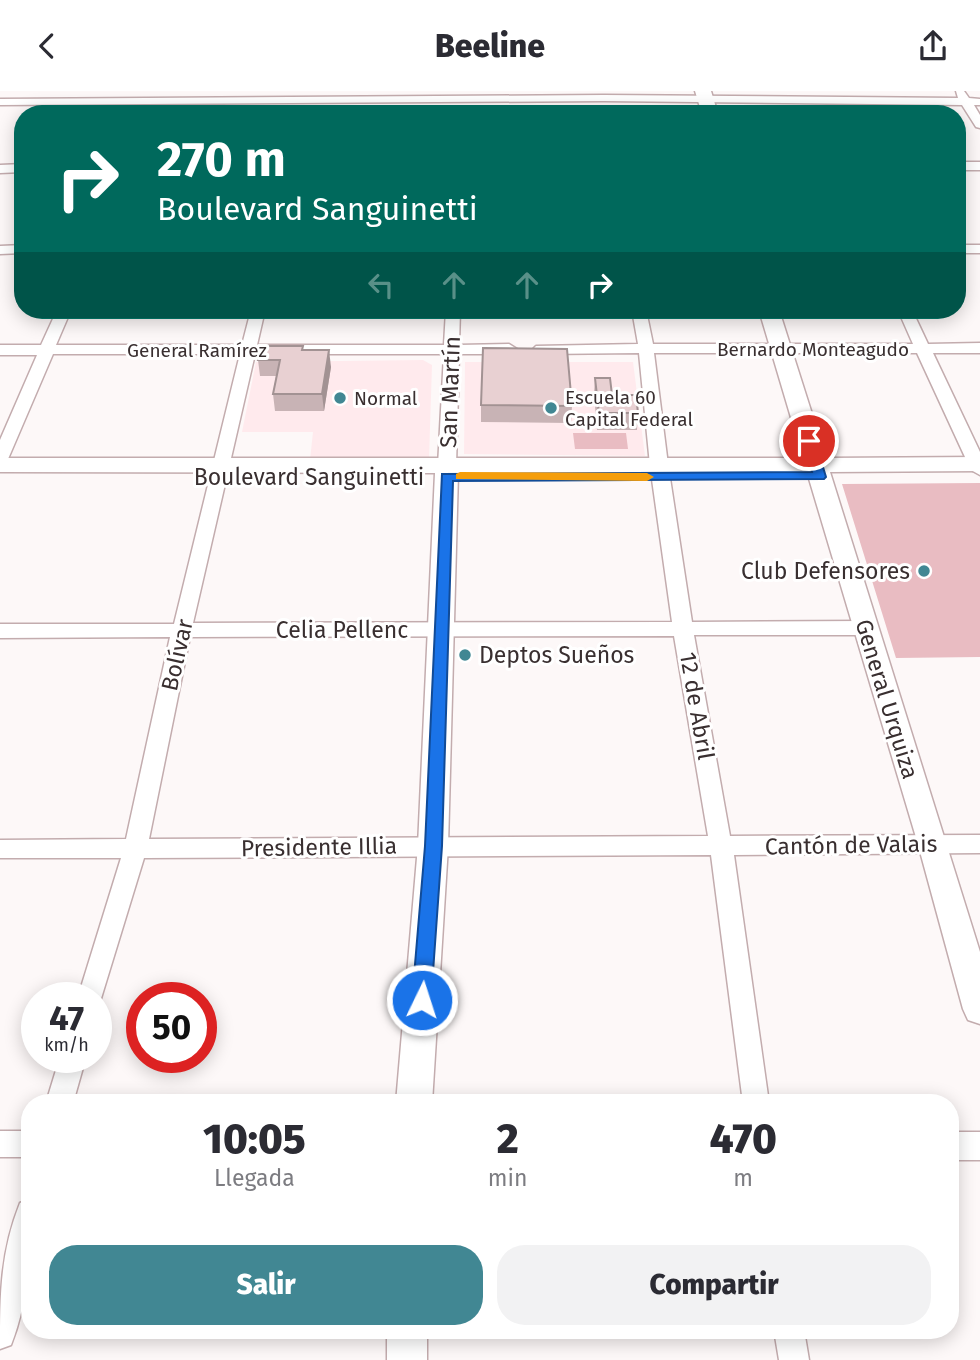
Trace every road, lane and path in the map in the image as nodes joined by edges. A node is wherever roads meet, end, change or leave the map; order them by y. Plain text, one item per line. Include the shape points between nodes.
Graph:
1 (8, 91) edge
2 (458, 95) edge
3 (604, 95) edge
4 (158, 96) edge
5 (309, 96) edge
6 (810, 96) edge
7 (962, 96) edge
8 (706, 101) edge
9 (980, 102) edge
10 (0, 103) edge
11 (980, 124) edge
12 (60, 319) edge
13 (256, 319) edge
14 (453, 319) edge
15 (641, 319) edge
16 (772, 319) edge
17 (909, 319) edge
18 (923, 348) junction
19 (980, 348) edge
20 (452, 349) junction
21 (646, 349) junction
22 (780, 349) junction
23 (48, 350) junction
24 (0, 351) edge
25 (249, 351) junction
26 (0, 459) edge
27 (0, 465) edge
28 (979, 468) edge
29 (818, 470) junction
30 (447, 471) junction
31 (660, 471) junction
32 (221, 472) junction
33 (0, 478) edge
34 (864, 628) junction
35 (183, 629) junction
36 (684, 630) junction
37 (0, 631) edge
38 (443, 631) junction
39 (933, 844) junction
40 (980, 844) edge
41 (433, 846) junction
42 (721, 847) junction
43 (0, 849) edge
44 (135, 849) junction
45 (95, 982) edge
46 (980, 1009) edge
47 (68, 1073) edge
48 (62, 1094) edge
49 (415, 1094) edge
50 (756, 1094) edge
51 (0, 1144) edge
52 (21, 1145) edge
53 (959, 1146) edge
54 (980, 1146) edge
55 (21, 1249) edge
56 (0, 1334) edge
57 (407, 1339) edge
58 (790, 1339) edge
59 (407, 1360) edge
60 (793, 1360) edge

1 - 10 street
2 - 3 street
2 - 5 street
3 - 8 street
4 - 5 street
4 - 10 street
6 - 7 street
6 - 8 street
7 - 9 street
7 - 11 street
12 - 23 street
13 - 25 street, Bolívar
14 - 20 street, San Martín
15 - 21 street, 12 de Abril
16 - 22 main road, General Urquiza
17 - 18 street
18 - 19 street, Bernardo Monteagudo
18 - 22 street, Bernardo Monteagudo
18 - 28 street
20 - 21 street, General Ramírez
20 - 25 street, General Ramírez
20 - 30 street, San Martín
21 - 22 street, Bernardo Monteagudo
21 - 31 street, 12 de Abril
22 - 29 main road, General Urquiza
23 - 24 street, General Ramírez
23 - 25 street, General Ramírez
23 - 26 street
25 - 32 street, Bolívar
27 - 32 main road, Boulevard Sanguinetti
28 - 29 main road, Boulevard Sanguinetti
29 - 31 main road, Boulevard Sanguinetti
29 - 34 main road, General Urquiza
30 - 31 main road, Boulevard Sanguinetti
30 - 32 main road, Boulevard Sanguinetti
30 - 38 main road, San Martín
31 - 36 street, 12 de Abril
32 - 33 main road, Boulevard Sanguinetti
32 - 35 street, Bolívar
34 - 36 street, Celia Pellenc
34 - 39 main road, General Urquiza
35 - 37 street, Celia Pellenc
35 - 38 street, Celia Pellenc
35 - 44 street, Bolívar
36 - 38 street, Celia Pellenc
36 - 42 street, 12 de Abril
38 - 41 main road, San Martín
39 - 40 street, Cantón de Valais
39 - 42 street, Cantón de Valais
39 - 46 main road, General Urquiza
41 - 42 street, Presidente Illia
41 - 44 street, Presidente Illia
41 - 49 main road, San Martín
42 - 50 street, 12 de Abril
43 - 44 street, Presidente Illia
44 - 45 street, Bolívar
47 - 48 street
51 - 52 street
53 - 54 street
55 - 56 street
57 - 59 main road
58 - 60 street

